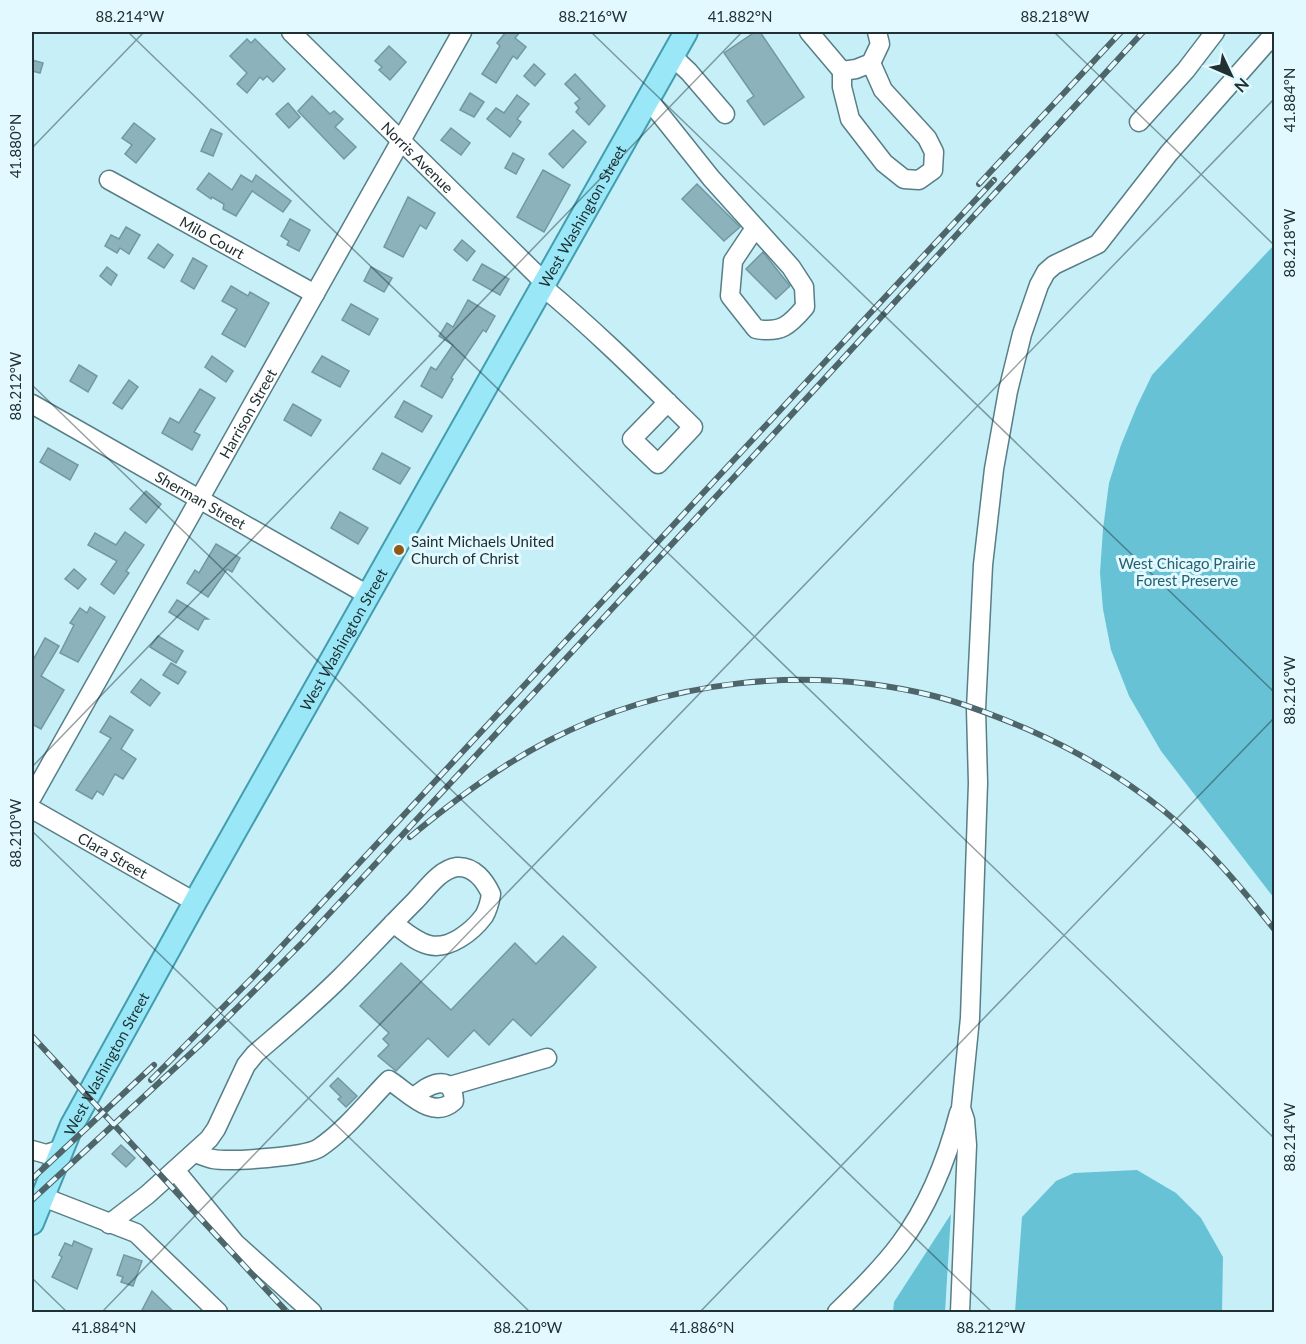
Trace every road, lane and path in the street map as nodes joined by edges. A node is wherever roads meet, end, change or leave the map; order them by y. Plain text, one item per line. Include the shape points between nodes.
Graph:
1 (291, 32) edge
2 (462, 32) edge
3 (686, 32) edge
4 (808, 32) edge
5 (878, 32) edge
6 (1215, 32) edge
7 (1275, 34) edge
8 (672, 56) junction
9 (871, 63) junction
10 (842, 71) junction
11 (648, 99) junction
12 (724, 114) dead end
13 (1139, 122) dead end
14 (401, 141) junction
15 (110, 180) dead end
16 (755, 228) junction
17 (544, 285) junction
18 (315, 294) junction
19 (668, 402) dead end
20 (32, 404) edge
21 (199, 498) junction
22 (368, 595) junction
23 (32, 797) edge
24 (32, 809) edge
25 (195, 902) junction
26 (393, 923) junction
27 (547, 1058) dead end
28 (961, 1108) junction
29 (62, 1149) junction
30 (32, 1150) edge
31 (195, 1153) junction
32 (175, 1170) junction
33 (43, 1197) junction
34 (32, 1223) edge
35 (109, 1224) junction
36 (218, 1312) edge
37 (312, 1312) edge
38 (837, 1312) edge
39 (960, 1312) edge

1 - 14 street, Norris Avenue
2 - 14 street, Harrison Street
3 - 8 main road, West Washington Street
4 - 10 street
5 - 9 street via 880,44
6 - 13 street
7 - 28 street via 1168,153 1098,244 1061,260 1046,272 1023,334 994,469 983,565 970,1018
8 - 11 main road, West Washington Street
8 - 12 street
9 - 10 street
9 - 10 street via 883,90 927,138 934,152 933,170 919,180 904,179 884,163 850,119
11 - 16 street
11 - 17 main road, West Washington Street
14 - 17 street, Norris Avenue
14 - 18 street, Harrison Street
15 - 18 street, Milo Court
16 - 16 street via 804,287 805,307 794,320 774,332 756,329 730,296 733,261
17 - 19 street, Norris Avenue
17 - 22 main road, West Washington Street
18 - 21 street, Harrison Street
20 - 21 street, Sherman Street
21 - 22 street, Sherman Street
21 - 23 street, Harrison Street
22 - 25 main road, West Washington Street
24 - 25 street, Clara Street
25 - 29 main road, West Washington Street
26 - 26 street via 418,941 443,947 460,938 484,916 491,894 477,874 456,867 440,875
26 - 31 street via 339,979 250,1060 216,1130
27 - 31 street via 450,1086 454,1101 435,1109 389,1080 325,1144 308,1153 229,1160
28 - 38 street via 940,1173 922,1209 900,1244
28 - 39 street via 966,1145
29 - 30 street via 46,1154
29 - 33 main road, West Washington Street
31 - 32 street
32 - 35 street
32 - 37 street via 235,1243
33 - 34 main road, West Washington Street
33 - 35 street
35 - 36 street via 136,1233

